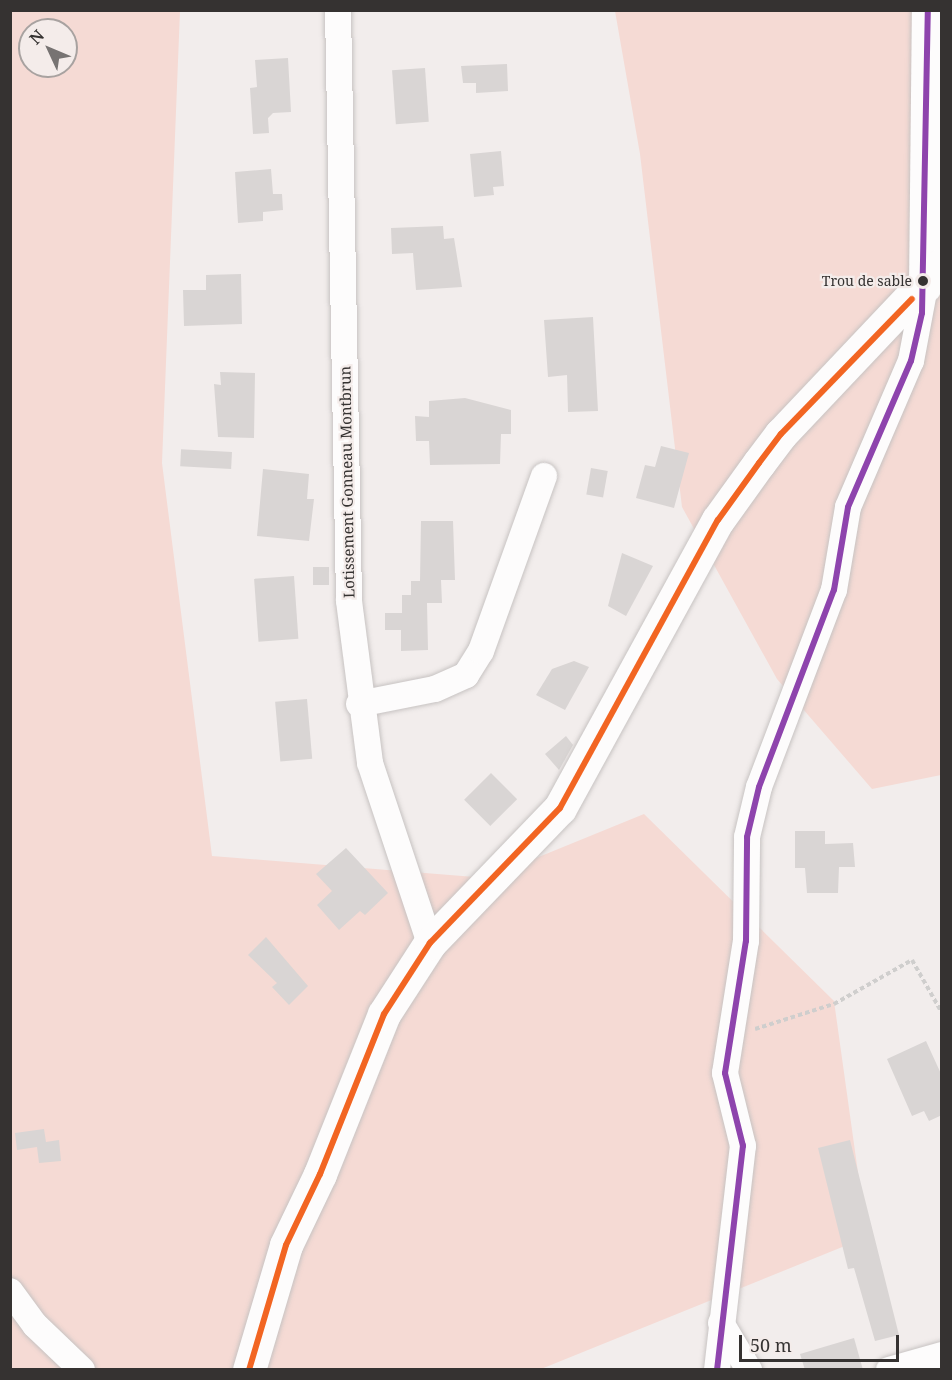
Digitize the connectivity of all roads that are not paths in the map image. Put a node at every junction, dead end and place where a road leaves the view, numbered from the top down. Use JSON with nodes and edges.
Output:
{"nodes":[{"id":1,"x":338,"y":10,"type":"edge"},
{"id":2,"x":928,"y":10,"type":"edge"},
{"id":3,"x":933,"y":275,"type":"edge"},
{"id":4,"x":544,"y":476,"type":"dead end"},
{"id":5,"x":359,"y":704,"type":"junction"},
{"id":6,"x":430,"y":943,"type":"junction"},
{"id":7,"x":10,"y":1291,"type":"edge"},
{"id":8,"x":721,"y":1323,"type":"junction"},
{"id":9,"x":942,"y":1355,"type":"edge"},
{"id":10,"x":82,"y":1370,"type":"edge"},
{"id":11,"x":249,"y":1370,"type":"edge"},
{"id":12,"x":717,"y":1370,"type":"edge"},
{"id":13,"x":749,"y":1370,"type":"edge"},
{"id":14,"x":889,"y":1370,"type":"edge"}],
"edges":[{"from":1,"to":5,"type":"street","name":"Lotissement Gonneau Montbrun"},
{"from":2,"to":3,"type":"main road"},
{"from":3,"to":6,"type":"main road"},
{"from":3,"to":8,"type":"street"},
{"from":4,"to":5,"type":"street"},
{"from":5,"to":6,"type":"street","name":"Lotissement Gonneau Montbrun"},
{"from":6,"to":11,"type":"main road"},
{"from":7,"to":10,"type":"street"},
{"from":8,"to":12,"type":"street"},
{"from":8,"to":13,"type":"street"},
{"from":9,"to":14,"type":"street"}]}
